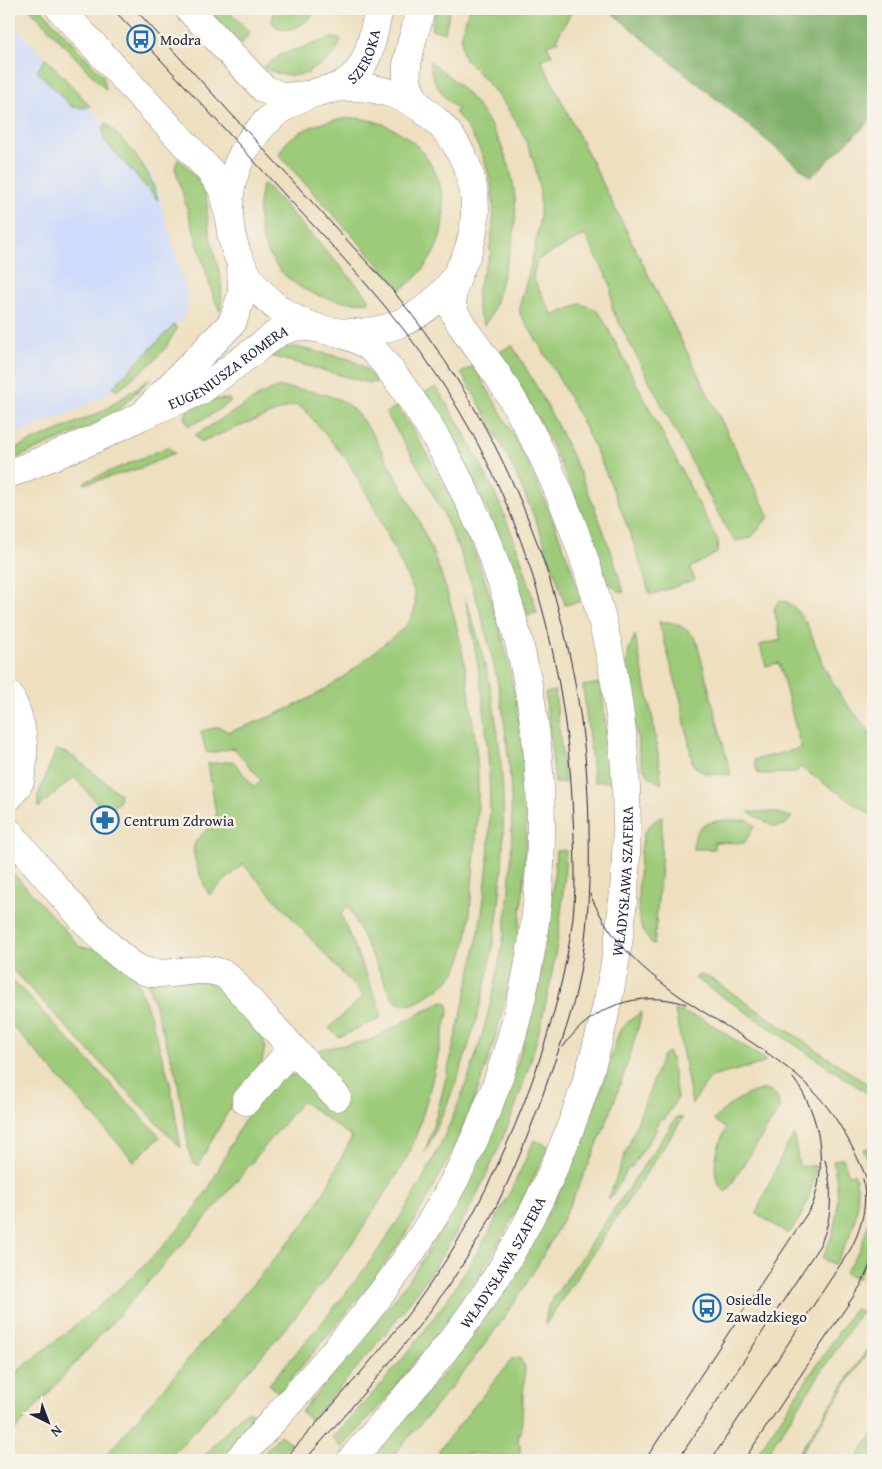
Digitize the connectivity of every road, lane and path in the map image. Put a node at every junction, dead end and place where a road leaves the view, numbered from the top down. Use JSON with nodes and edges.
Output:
{"nodes":[{"id":1,"x":60,"y":9,"type":"edge"},
{"id":2,"x":189,"y":9,"type":"edge"},
{"id":3,"x":379,"y":9,"type":"edge"},
{"id":4,"x":421,"y":9,"type":"edge"},
{"id":5,"x":320,"y":92,"type":"junction"},
{"id":6,"x":427,"y":113,"type":"junction"},
{"id":7,"x":229,"y":220,"type":"junction"},
{"id":8,"x":241,"y":264,"type":"junction"},
{"id":9,"x":461,"y":266,"type":"junction"},
{"id":10,"x":327,"y":330,"type":"junction"},
{"id":11,"x":141,"y":416,"type":"junction"},
{"id":12,"x":9,"y":474,"type":"edge"},
{"id":13,"x":9,"y":695,"type":"edge"},
{"id":14,"x":9,"y":797,"type":"edge"},
{"id":15,"x":9,"y":832,"type":"edge"},
{"id":16,"x":292,"y":1049,"type":"junction"},
{"id":17,"x":337,"y":1097,"type":"dead end"},
{"id":18,"x":246,"y":1100,"type":"dead end"},
{"id":19,"x":238,"y":1460,"type":"edge"},
{"id":20,"x":351,"y":1460,"type":"edge"}],
"edges":[{"from":1,"to":7,"type":"main road"},
{"from":2,"to":5,"type":"main road"},
{"from":3,"to":5,"type":"main road","name":"SZEROKA"},
{"from":4,"to":6,"type":"main road"},
{"from":5,"to":6,"type":"main road"},
{"from":5,"to":7,"type":"main road","name":"SZEROKA"},
{"from":6,"to":9,"type":"main road"},
{"from":7,"to":8,"type":"main road"},
{"from":8,"to":10,"type":"main road"},
{"from":8,"to":11,"type":"main road","name":"EUGENIUSZA ROMERA"},
{"from":9,"to":10,"type":"main road","name":"EUGENIUSZA ROMERA"},
{"from":9,"to":20,"type":"main road","name":"WŁADYSŁAWA SZAFERA"},
{"from":10,"to":11,"type":"main road","name":"EUGENIUSZA ROMERA"},
{"from":10,"to":19,"type":"main road"},
{"from":11,"to":12,"type":"main road","name":"EUGENIUSZA ROMERA"},
{"from":13,"to":14,"type":"main road"},
{"from":15,"to":16,"type":"main road"},
{"from":16,"to":17,"type":"main road"},
{"from":16,"to":18,"type":"main road"}]}
